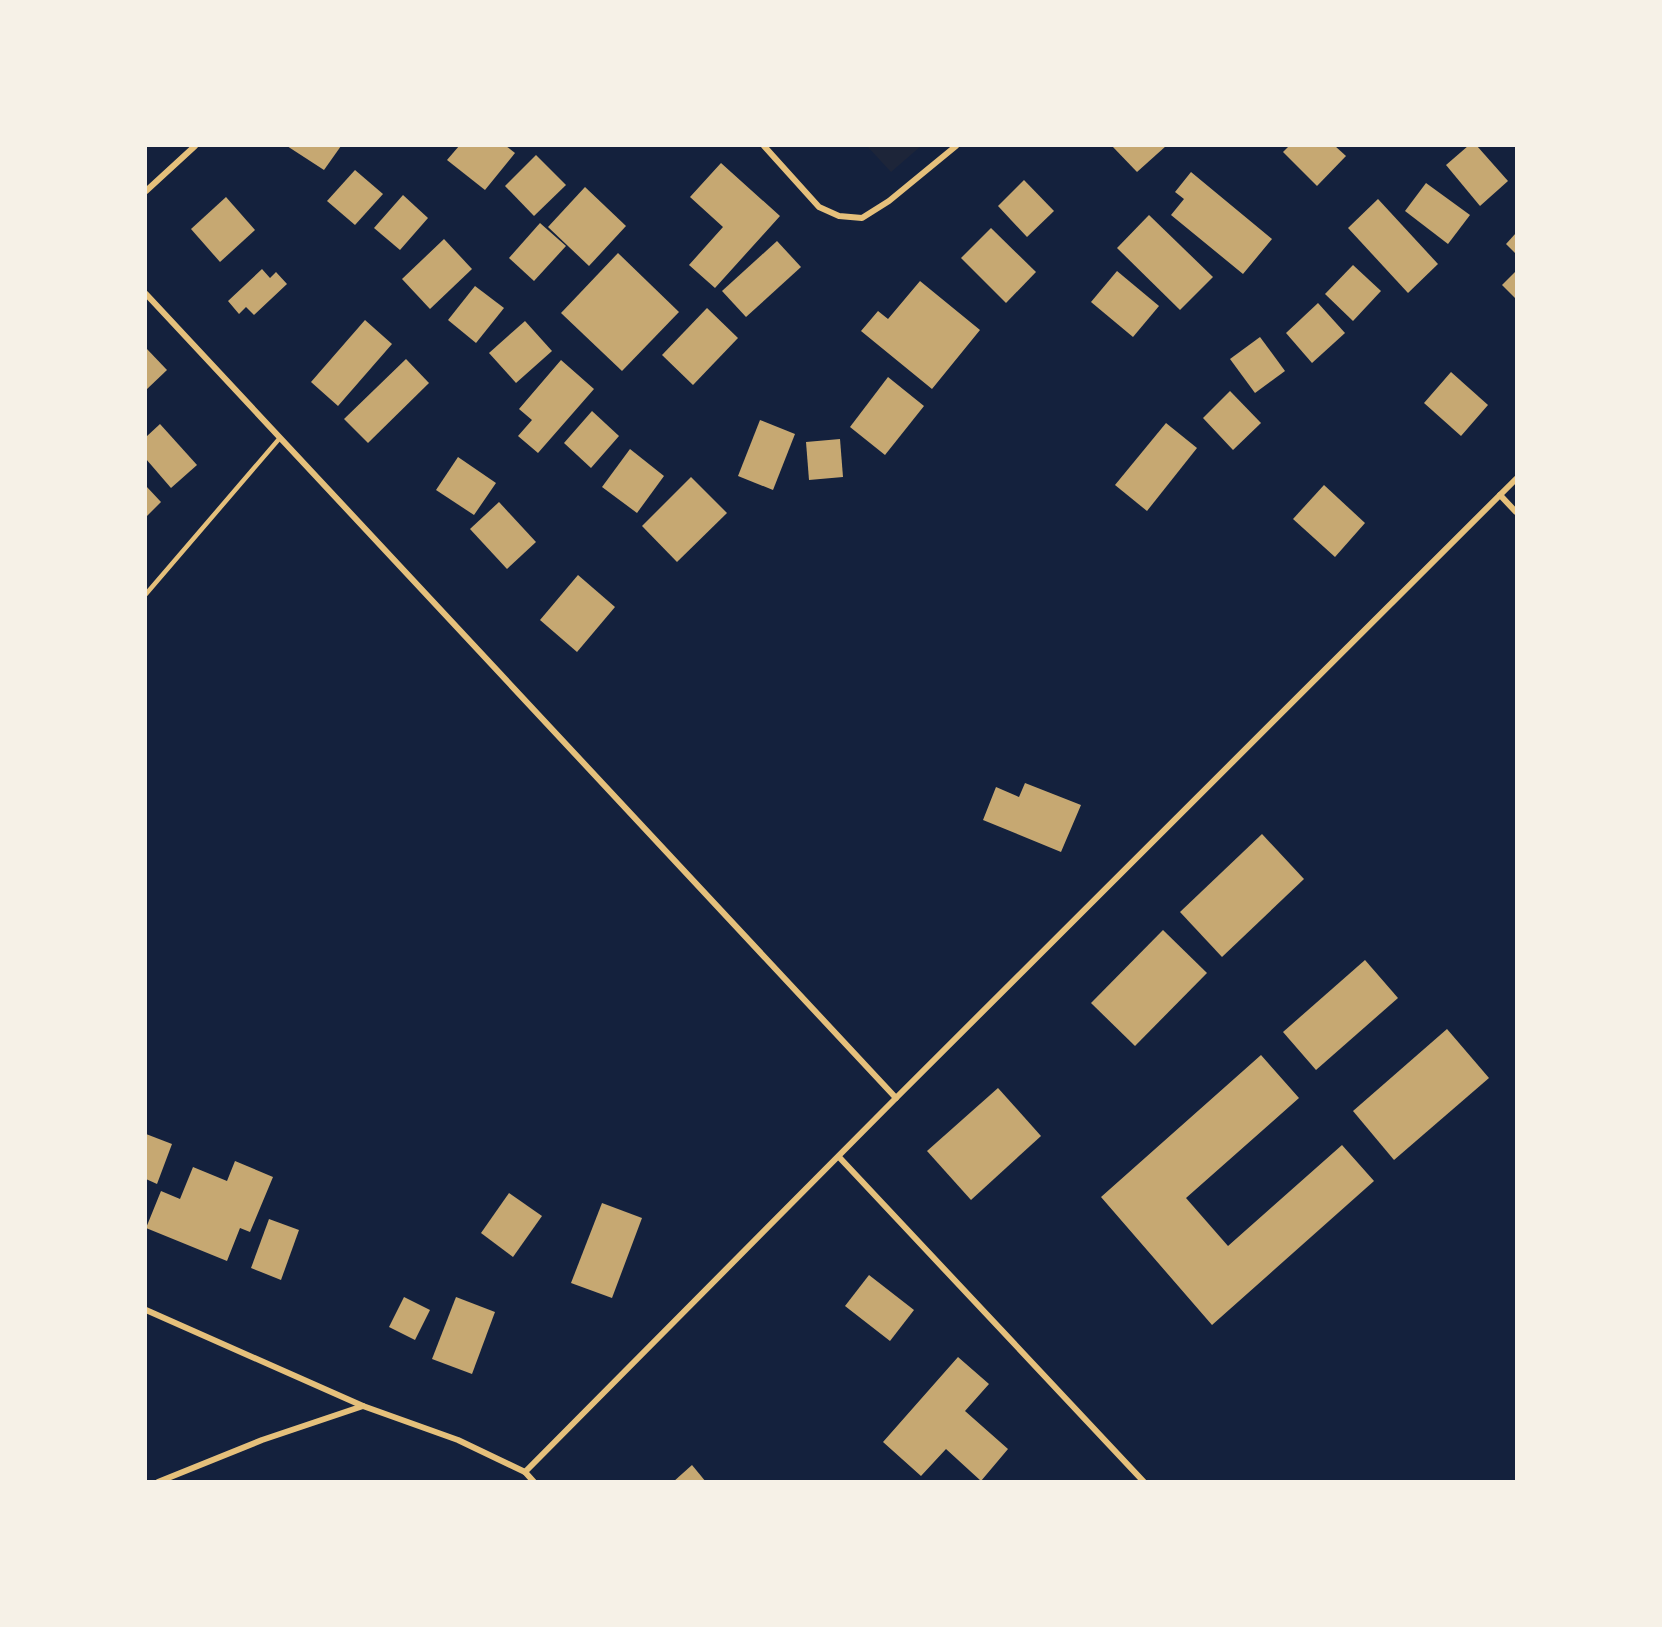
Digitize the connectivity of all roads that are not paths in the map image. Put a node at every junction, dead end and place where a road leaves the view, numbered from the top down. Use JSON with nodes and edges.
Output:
{"nodes":[{"id":1,"x":195,"y":146,"type":"edge"},
{"id":2,"x":764,"y":146,"type":"edge"},
{"id":3,"x":956,"y":146,"type":"edge"},
{"id":4,"x":146,"y":191,"type":"edge"},
{"id":5,"x":146,"y":294,"type":"edge"},
{"id":6,"x":279,"y":439,"type":"junction"},
{"id":7,"x":1516,"y":479,"type":"edge"},
{"id":8,"x":1500,"y":495,"type":"junction"},
{"id":9,"x":1516,"y":512,"type":"edge"},
{"id":10,"x":146,"y":594,"type":"edge"},
{"id":11,"x":896,"y":1098,"type":"junction"},
{"id":12,"x":839,"y":1156,"type":"junction"},
{"id":13,"x":146,"y":1310,"type":"edge"},
{"id":14,"x":363,"y":1406,"type":"junction"},
{"id":15,"x":525,"y":1473,"type":"junction"},
{"id":16,"x":158,"y":1482,"type":"edge"},
{"id":17,"x":534,"y":1482,"type":"edge"},
{"id":18,"x":1144,"y":1482,"type":"edge"}],
"edges":[{"from":1,"to":4,"type":"street"},
{"from":2,"to":3,"type":"street"},
{"from":5,"to":6,"type":"street"},
{"from":6,"to":10,"type":"lane"},
{"from":6,"to":11,"type":"street"},
{"from":7,"to":8,"type":"street"},
{"from":8,"to":9,"type":"street"},
{"from":8,"to":11,"type":"street"},
{"from":11,"to":12,"type":"street"},
{"from":12,"to":15,"type":"street"},
{"from":12,"to":18,"type":"street"},
{"from":13,"to":14,"type":"street"},
{"from":14,"to":15,"type":"street"},
{"from":14,"to":16,"type":"street"},
{"from":15,"to":17,"type":"street"}]}
